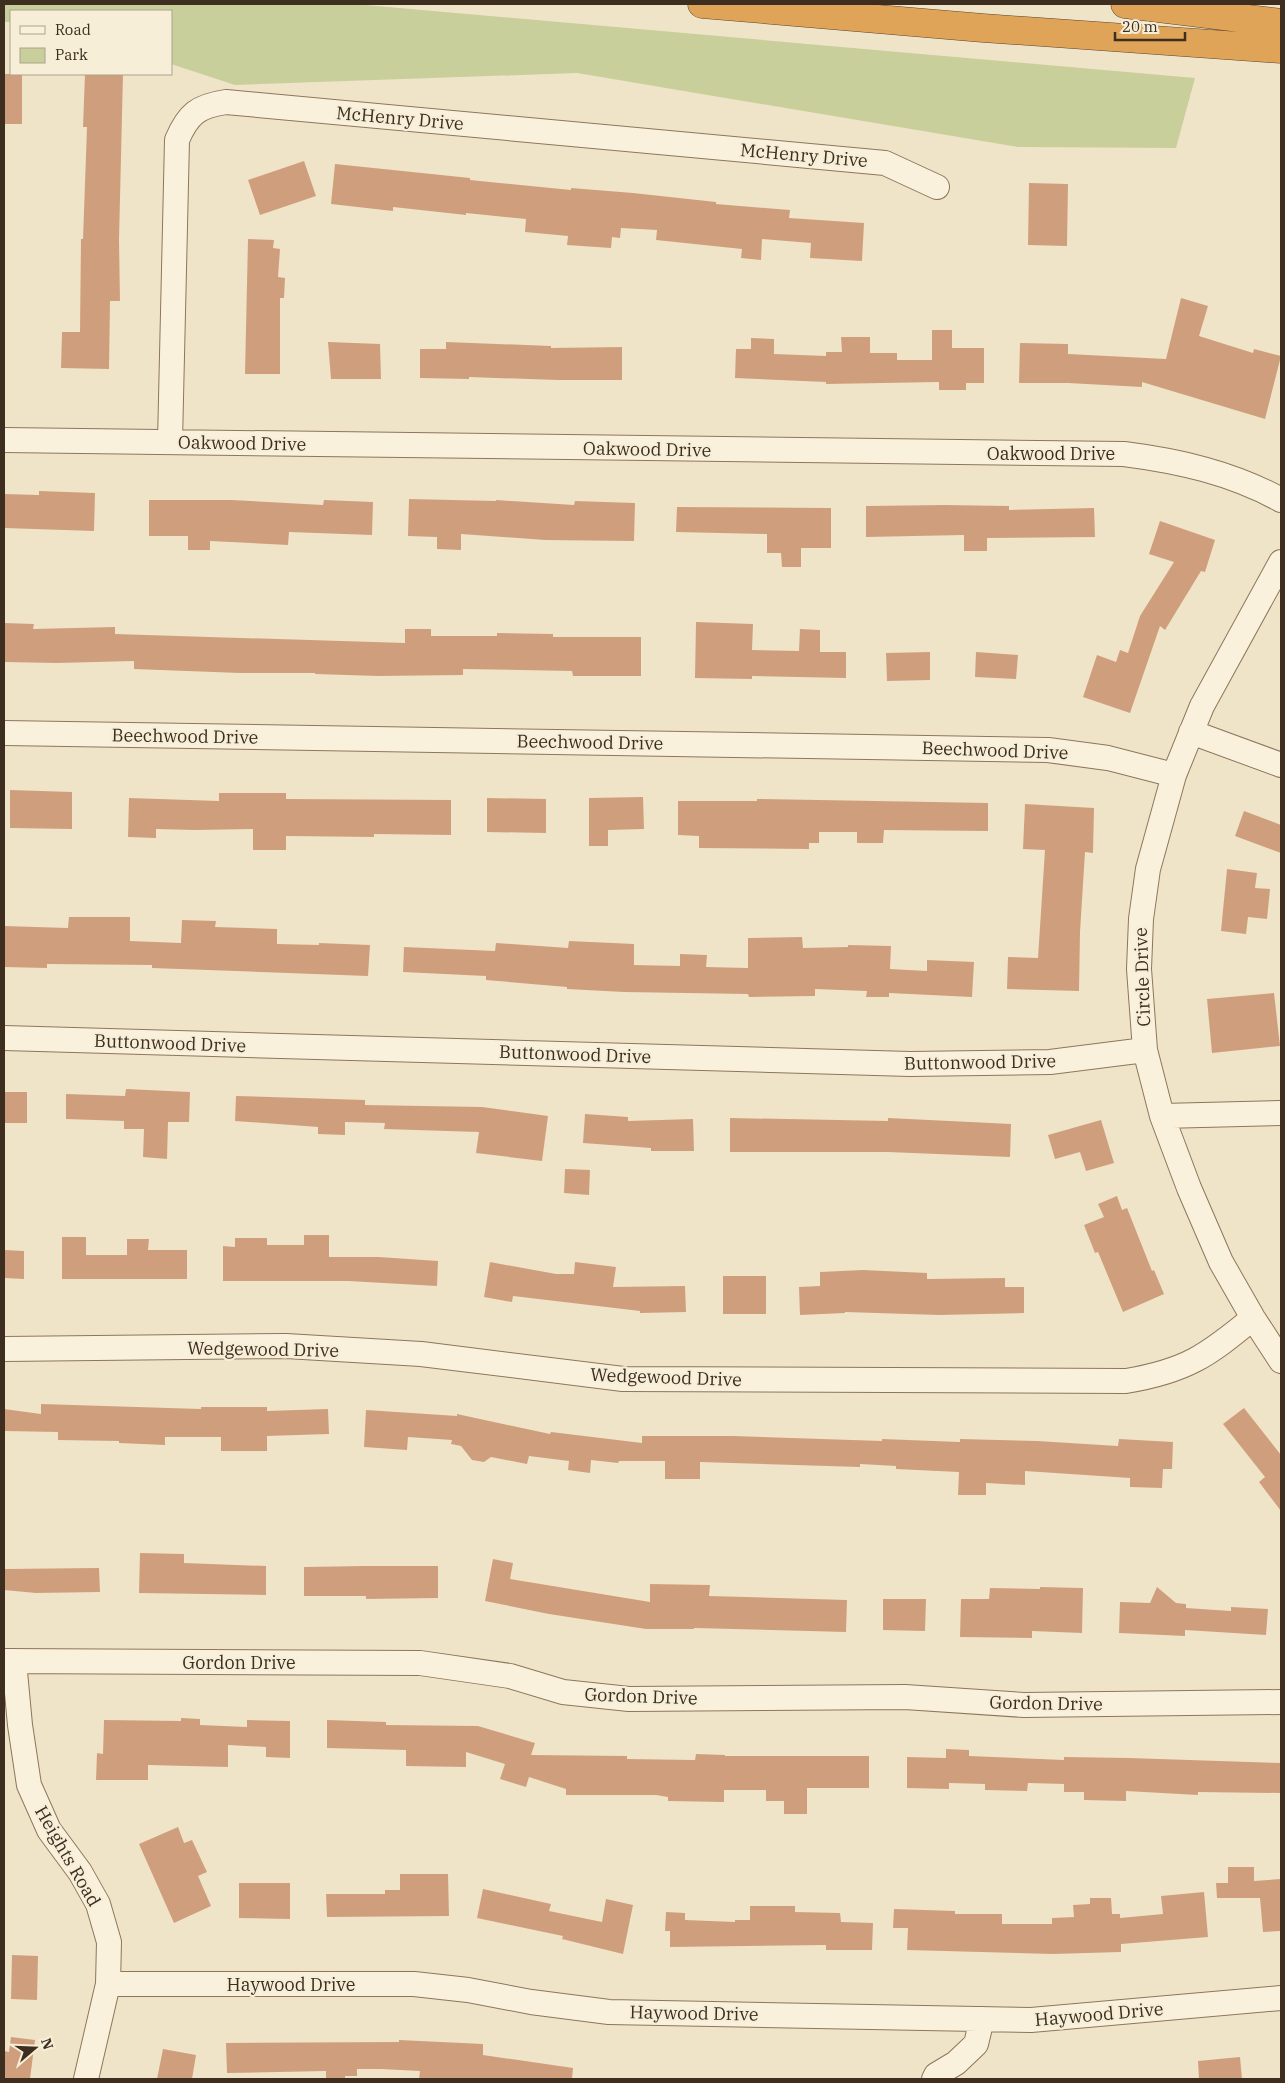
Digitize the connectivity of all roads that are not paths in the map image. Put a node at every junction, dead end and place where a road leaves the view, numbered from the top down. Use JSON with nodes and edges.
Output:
{"nodes":[{"id":1,"x":702,"y":4,"type":"edge"},
{"id":2,"x":1125,"y":4,"type":"edge"},
{"id":3,"x":1281,"y":23,"type":"edge"},
{"id":4,"x":1281,"y":49,"type":"edge"},
{"id":5,"x":937,"y":187,"type":"dead end"},
{"id":6,"x":4,"y":440,"type":"edge"},
{"id":7,"x":170,"y":442,"type":"junction"},
{"id":8,"x":1281,"y":500,"type":"edge"},
{"id":9,"x":1281,"y":562,"type":"edge"},
{"id":10,"x":1191,"y":732,"type":"junction"},
{"id":11,"x":4,"y":733,"type":"edge"},
{"id":12,"x":1281,"y":765,"type":"edge"},
{"id":13,"x":1174,"y":775,"type":"junction"},
{"id":14,"x":4,"y":1038,"type":"edge"},
{"id":15,"x":1145,"y":1050,"type":"junction"},
{"id":16,"x":1281,"y":1113,"type":"edge"},
{"id":17,"x":1162,"y":1116,"type":"junction"},
{"id":18,"x":1253,"y":1318,"type":"junction"},
{"id":19,"x":4,"y":1349,"type":"edge"},
{"id":20,"x":1281,"y":1361,"type":"edge"},
{"id":21,"x":9,"y":1661,"type":"edge"},
{"id":22,"x":1281,"y":1702,"type":"edge"},
{"id":23,"x":108,"y":1984,"type":"junction"},
{"id":24,"x":1281,"y":1998,"type":"edge"},
{"id":25,"x":982,"y":2019,"type":"junction"},
{"id":26,"x":86,"y":2079,"type":"edge"},
{"id":27,"x":934,"y":2079,"type":"edge"}],
"edges":[{"from":1,"to":4,"type":"highway"},
{"from":2,"to":3,"type":"highway"},
{"from":5,"to":7,"type":"street","name":"McHenry Drive"},
{"from":6,"to":7,"type":"street","name":"Oakwood Drive"},
{"from":7,"to":8,"type":"street","name":"Oakwood Drive"},
{"from":9,"to":10,"type":"street","name":"Circle Drive"},
{"from":10,"to":12,"type":"street"},
{"from":10,"to":13,"type":"street","name":"Circle Drive"},
{"from":11,"to":13,"type":"street","name":"Beechwood Drive"},
{"from":13,"to":15,"type":"street","name":"Circle Drive"},
{"from":14,"to":15,"type":"street","name":"Buttonwood Drive"},
{"from":15,"to":17,"type":"street","name":"Circle Drive"},
{"from":16,"to":17,"type":"street"},
{"from":17,"to":18,"type":"street","name":"Circle Drive"},
{"from":18,"to":19,"type":"street","name":"Wedgewood Drive"},
{"from":18,"to":20,"type":"street","name":"Circle Drive"},
{"from":21,"to":22,"type":"street","name":"Gordon Drive"},
{"from":21,"to":23,"type":"street","name":"Heights Road"},
{"from":23,"to":25,"type":"street","name":"Haywood Drive"},
{"from":23,"to":26,"type":"street","name":"Heights Road"},
{"from":24,"to":25,"type":"street","name":"Haywood Drive"},
{"from":25,"to":27,"type":"street"}]}
